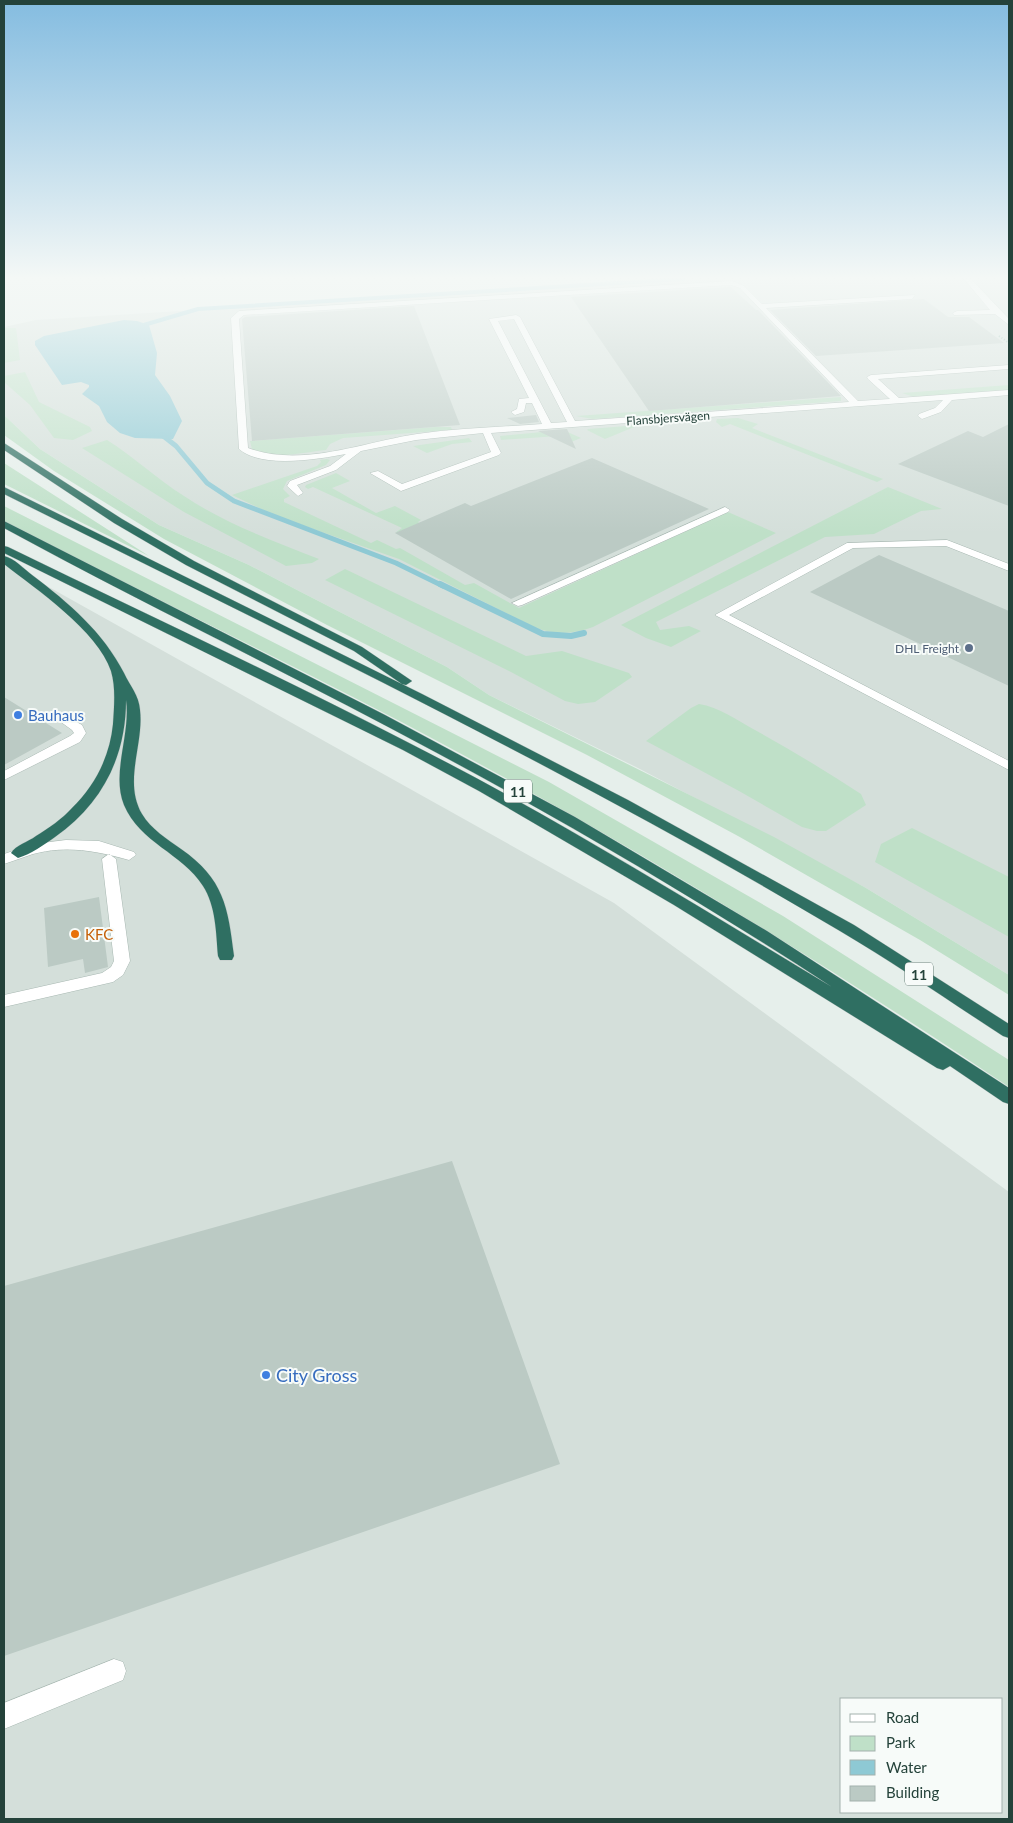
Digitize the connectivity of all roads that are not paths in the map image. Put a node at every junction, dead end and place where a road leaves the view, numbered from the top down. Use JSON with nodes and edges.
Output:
{"nodes":[{"id":1,"x":238,"y":364,"type":"edge"},
{"id":2,"x":513,"y":364,"type":"edge"},
{"id":3,"x":542,"y":364,"type":"edge"},
{"id":4,"x":818,"y":364,"type":"edge"},
{"id":5,"x":1009,"y":367,"type":"edge"},
{"id":6,"x":556,"y":373,"type":"dead end"},
{"id":7,"x":546,"y":374,"type":"junction"},
{"id":8,"x":1009,"y":393,"type":"edge"},
{"id":9,"x":948,"y":397,"type":"junction"},
{"id":10,"x":929,"y":399,"type":"junction"},
{"id":11,"x":534,"y":400,"type":"junction"},
{"id":12,"x":897,"y":401,"type":"junction"},
{"id":13,"x":856,"y":404,"type":"junction"},
{"id":14,"x":911,"y":410,"type":"dead end"},
{"id":15,"x":515,"y":412,"type":"dead end"},
{"id":16,"x":746,"y":412,"type":"junction"},
{"id":17,"x":922,"y":416,"type":"dead end"},
{"id":18,"x":760,"y":421,"type":"dead end"},
{"id":19,"x":572,"y":424,"type":"junction"},
{"id":20,"x":548,"y":426,"type":"junction"},
{"id":21,"x":486,"y":430,"type":"junction"},
{"id":22,"x":4,"y":446,"type":"edge"},
{"id":23,"x":358,"y":450,"type":"junction"},
{"id":24,"x":374,"y":473,"type":"dead end"},
{"id":25,"x":4,"y":490,"type":"edge"},
{"id":26,"x":298,"y":493,"type":"dead end"},
{"id":27,"x":725,"y":510,"type":"dead end"},
{"id":28,"x":4,"y":524,"type":"edge"},
{"id":29,"x":4,"y":549,"type":"edge"},
{"id":30,"x":4,"y":560,"type":"edge"},
{"id":31,"x":1009,"y":568,"type":"edge"},
{"id":32,"x":518,"y":603,"type":"dead end"},
{"id":33,"x":120,"y":676,"type":"junction"},
{"id":34,"x":459,"y":716,"type":"junction"},
{"id":35,"x":60,"y":717,"type":"dead end"},
{"id":36,"x":1009,"y":766,"type":"edge"},
{"id":37,"x":4,"y":776,"type":"edge"},
{"id":38,"x":18,"y":853,"type":"junction"},
{"id":39,"x":129,"y":855,"type":"dead end"},
{"id":40,"x":4,"y":859,"type":"edge"},
{"id":41,"x":109,"y":859,"type":"dead end"},
{"id":42,"x":226,"y":956,"type":"dead end"},
{"id":43,"x":4,"y":1001,"type":"edge"},
{"id":44,"x":1009,"y":1032,"type":"edge"},
{"id":45,"x":1009,"y":1097,"type":"edge"},
{"id":46,"x":1009,"y":1102,"type":"edge"},
{"id":47,"x":114,"y":1671,"type":"dead end"},
{"id":48,"x":4,"y":1716,"type":"edge"}],
"edges":[{"from":1,"to":23,"type":"street","name":"Flansbjersvägen"},
{"from":2,"to":11,"type":"street"},
{"from":3,"to":7,"type":"street"},
{"from":4,"to":13,"type":"street"},
{"from":5,"to":12,"type":"street"},
{"from":6,"to":7,"type":"street"},
{"from":7,"to":19,"type":"street"},
{"from":8,"to":9,"type":"street","name":"Flansbjersvägen"},
{"from":9,"to":10,"type":"street","name":"Flansbjersvägen"},
{"from":9,"to":17,"type":"street"},
{"from":10,"to":12,"type":"street","name":"Flansbjersvägen"},
{"from":10,"to":14,"type":"street"},
{"from":11,"to":15,"type":"street"},
{"from":11,"to":20,"type":"street"},
{"from":12,"to":13,"type":"street","name":"Flansbjersvägen"},
{"from":13,"to":16,"type":"street","name":"Flansbjersvägen"},
{"from":16,"to":18,"type":"street"},
{"from":16,"to":19,"type":"street","name":"Flansbjersvägen"},
{"from":19,"to":20,"type":"street","name":"Flansbjersvägen"},
{"from":20,"to":21,"type":"street","name":"Flansbjersvägen"},
{"from":21,"to":23,"type":"street","name":"Flansbjersvägen"},
{"from":21,"to":24,"type":"street"},
{"from":22,"to":34,"type":"highway"},
{"from":23,"to":26,"type":"street"},
{"from":25,"to":34,"type":"highway","number":"11"},
{"from":27,"to":32,"type":"street"},
{"from":28,"to":45,"type":"highway","number":"11"},
{"from":29,"to":46,"type":"highway"},
{"from":30,"to":33,"type":"highway"},
{"from":31,"to":36,"type":"street"},
{"from":33,"to":38,"type":"highway"},
{"from":33,"to":42,"type":"highway"},
{"from":34,"to":44,"type":"highway","number":"11"},
{"from":35,"to":37,"type":"street"},
{"from":38,"to":39,"type":"street"},
{"from":38,"to":40,"type":"street"},
{"from":41,"to":43,"type":"street"},
{"from":47,"to":48,"type":"street"}]}
